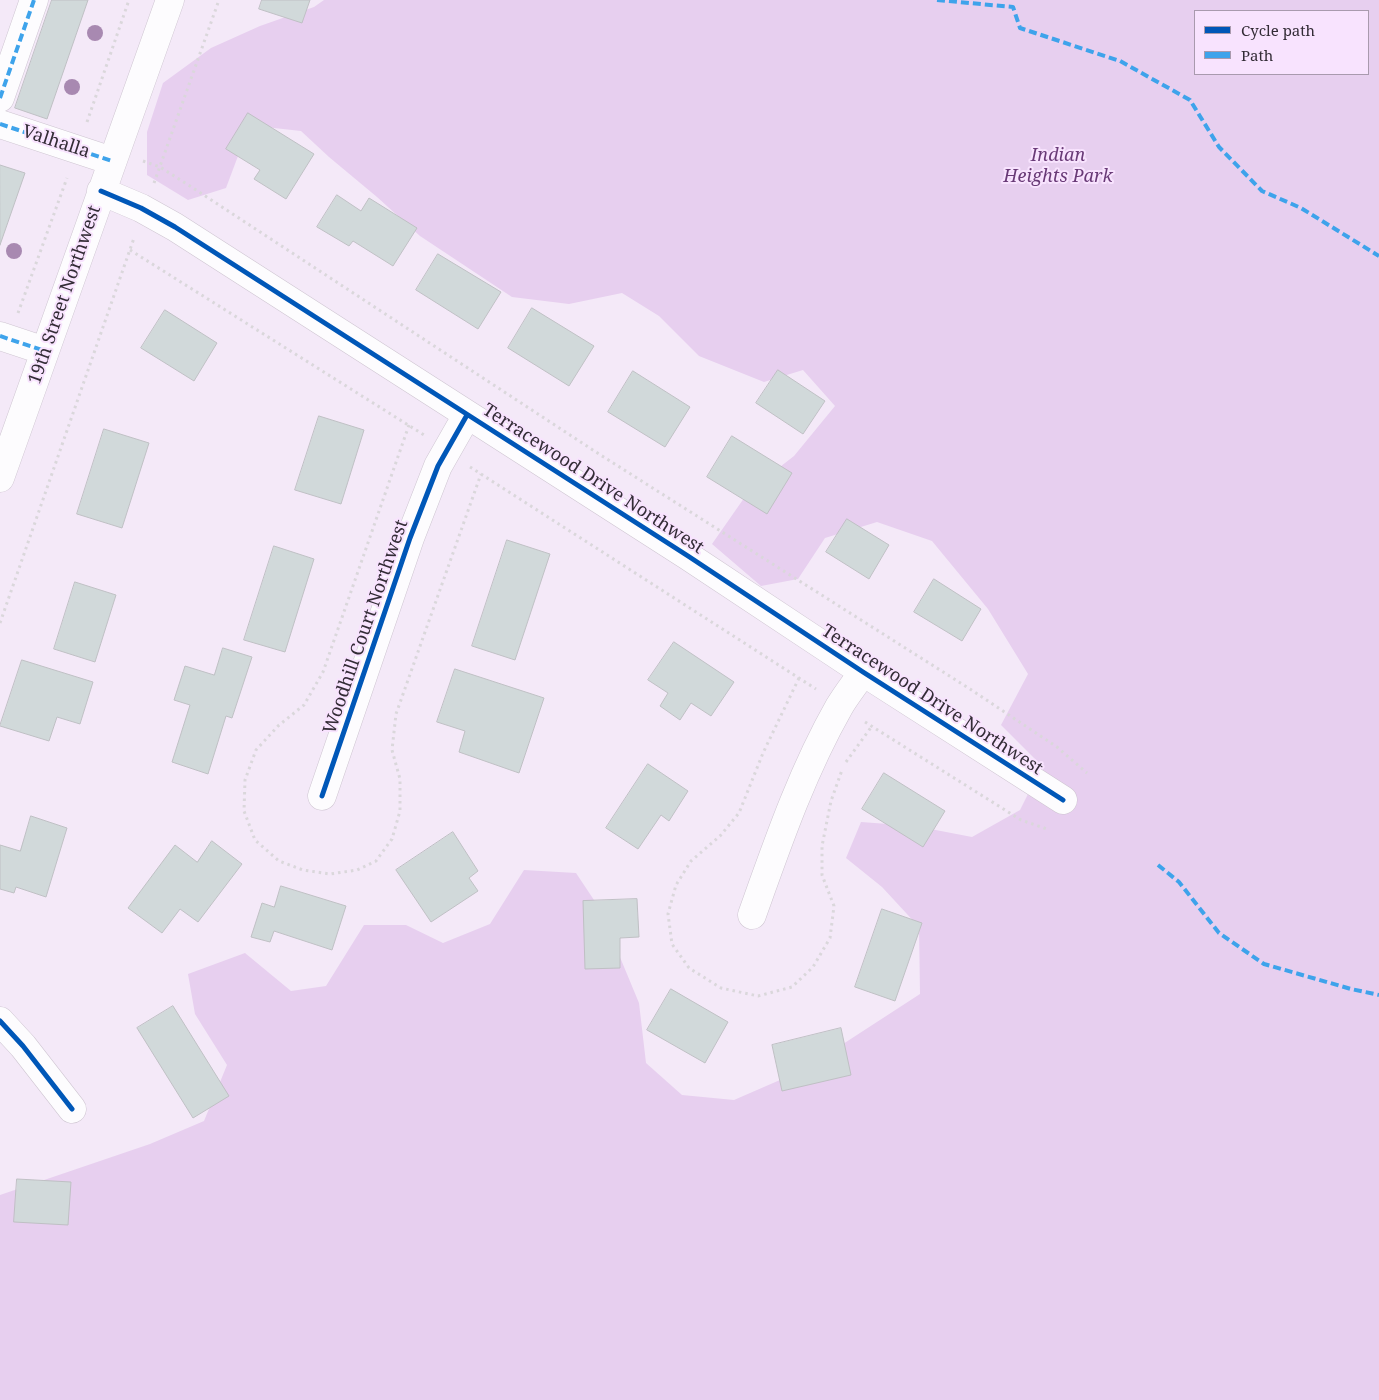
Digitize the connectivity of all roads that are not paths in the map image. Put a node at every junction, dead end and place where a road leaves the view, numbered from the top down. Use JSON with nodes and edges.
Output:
{"nodes":[{"id":1,"x":34,"y":0,"type":"edge"},
{"id":2,"x":170,"y":0,"type":"edge"},
{"id":3,"x":0,"y":98,"type":"edge"},
{"id":4,"x":0,"y":124,"type":"edge"},
{"id":5,"x":112,"y":161,"type":"junction"},
{"id":6,"x":102,"y":191,"type":"junction"},
{"id":7,"x":4,"y":338,"type":"edge"},
{"id":8,"x":45,"y":351,"type":"junction"},
{"id":9,"x":467,"y":415,"type":"junction"},
{"id":10,"x":0,"y":478,"type":"edge"},
{"id":11,"x":863,"y":672,"type":"junction"},
{"id":12,"x":322,"y":796,"type":"dead end"},
{"id":13,"x":1063,"y":800,"type":"dead end"},
{"id":14,"x":752,"y":915,"type":"dead end"},
{"id":15,"x":0,"y":1021,"type":"edge"},
{"id":16,"x":72,"y":1109,"type":"dead end"}],
"edges":[{"from":1,"to":3,"type":"street"},
{"from":2,"to":5,"type":"street","name":"19th Street Northwest"},
{"from":4,"to":5,"type":"street","name":"Valhalla"},
{"from":5,"to":6,"type":"street","name":"19th Street Northwest"},
{"from":6,"to":8,"type":"street","name":"19th Street Northwest"},
{"from":6,"to":9,"type":"street","name":"Terracewood Drive Northwest"},
{"from":7,"to":8,"type":"street"},
{"from":8,"to":10,"type":"street","name":"19th Street Northwest"},
{"from":9,"to":11,"type":"street","name":"Terracewood Drive Northwest"},
{"from":9,"to":12,"type":"street","name":"Woodhill Court Northwest"},
{"from":11,"to":13,"type":"street","name":"Terracewood Drive Northwest"},
{"from":11,"to":14,"type":"street"},
{"from":15,"to":16,"type":"street"}]}
